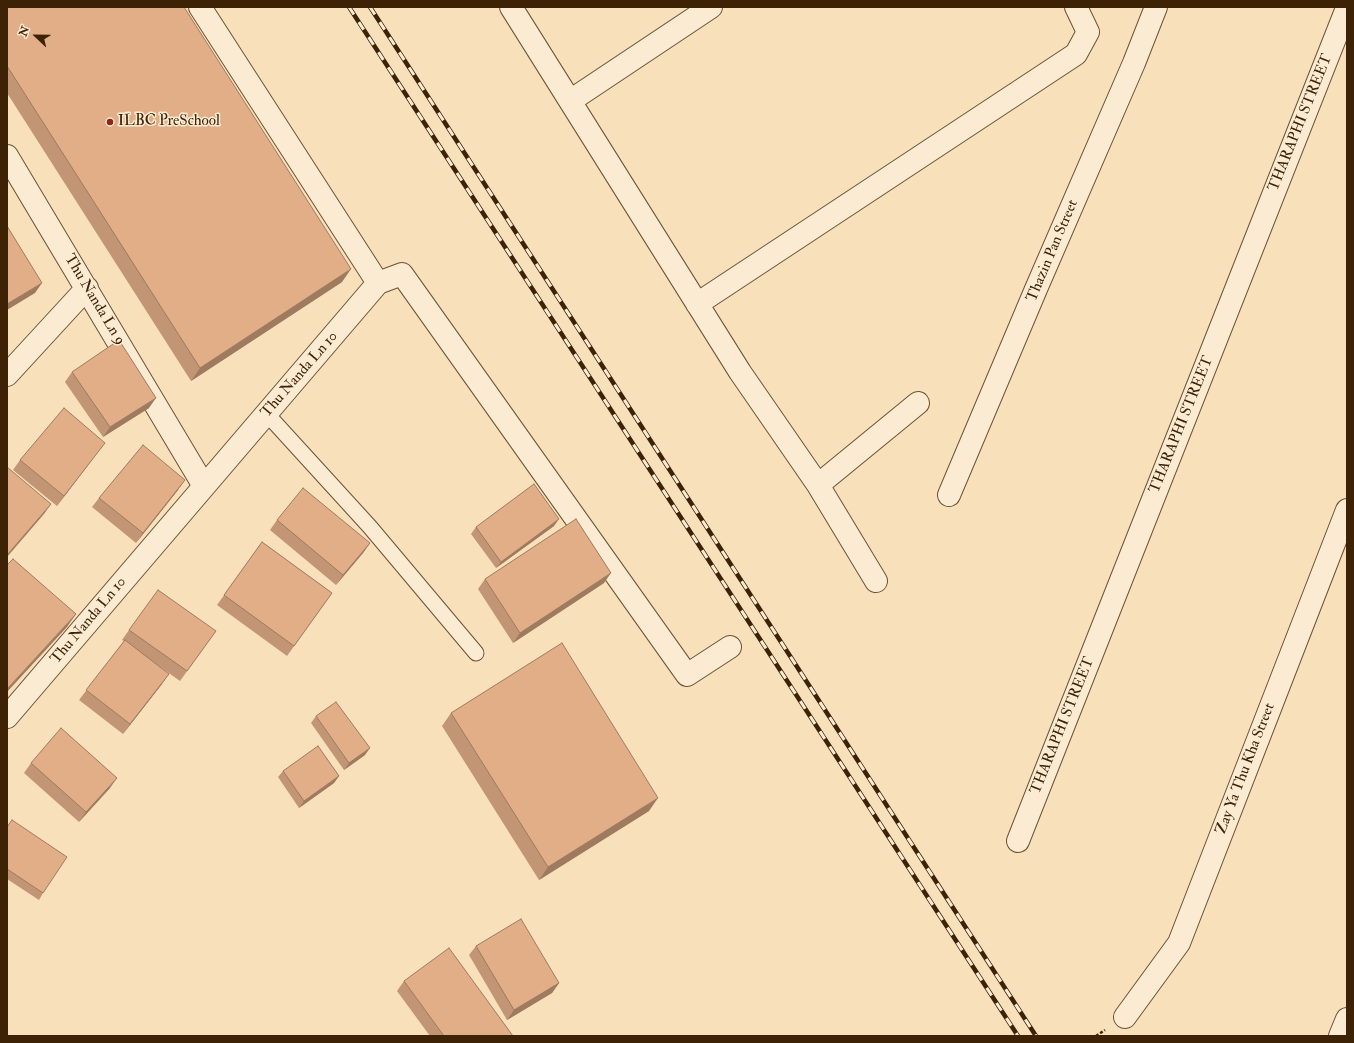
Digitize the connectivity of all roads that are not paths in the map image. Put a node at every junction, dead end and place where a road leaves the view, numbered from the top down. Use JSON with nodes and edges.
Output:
{"nodes":[{"id":1,"x":200,"y":7,"type":"edge"},
{"id":2,"x":511,"y":7,"type":"edge"},
{"id":3,"x":711,"y":7,"type":"edge"},
{"id":4,"x":1076,"y":7,"type":"edge"},
{"id":5,"x":1156,"y":7,"type":"edge"},
{"id":6,"x":1347,"y":8,"type":"edge"},
{"id":7,"x":570,"y":100,"type":"junction"},
{"id":8,"x":7,"y":156,"type":"edge"},
{"id":9,"x":378,"y":283,"type":"junction"},
{"id":10,"x":87,"y":288,"type":"junction"},
{"id":11,"x":697,"y":304,"type":"junction"},
{"id":12,"x":7,"y":375,"type":"edge"},
{"id":13,"x":918,"y":403,"type":"dead end"},
{"id":14,"x":266,"y":414,"type":"junction"},
{"id":15,"x":818,"y":485,"type":"junction"},
{"id":16,"x":204,"y":486,"type":"junction"},
{"id":17,"x":949,"y":495,"type":"dead end"},
{"id":18,"x":1347,"y":510,"type":"edge"},
{"id":19,"x":876,"y":581,"type":"dead end"},
{"id":20,"x":730,"y":647,"type":"dead end"},
{"id":21,"x":476,"y":653,"type":"dead end"},
{"id":22,"x":7,"y":717,"type":"edge"},
{"id":23,"x":1018,"y":841,"type":"dead end"},
{"id":24,"x":1125,"y":1017,"type":"dead end"},
{"id":25,"x":1347,"y":1019,"type":"edge"},
{"id":26,"x":1340,"y":1036,"type":"edge"}],
"edges":[{"from":1,"to":9,"type":"street"},
{"from":2,"to":7,"type":"street"},
{"from":3,"to":7,"type":"street"},
{"from":4,"to":11,"type":"street"},
{"from":5,"to":17,"type":"street","name":"Thazin Pan Street"},
{"from":6,"to":23,"type":"street","name":"THARAPHI STREET"},
{"from":7,"to":11,"type":"street"},
{"from":8,"to":10,"type":"street","name":"Thu Nanda Ln 9"},
{"from":9,"to":14,"type":"street","name":"Thu Nanda Ln 10"},
{"from":9,"to":20,"type":"street"},
{"from":10,"to":12,"type":"street"},
{"from":10,"to":16,"type":"street","name":"Thu Nanda Ln 9"},
{"from":11,"to":15,"type":"street"},
{"from":13,"to":15,"type":"street"},
{"from":14,"to":16,"type":"street","name":"Thu Nanda Ln 10"},
{"from":14,"to":21,"type":"lane"},
{"from":15,"to":19,"type":"street"},
{"from":16,"to":22,"type":"street","name":"Thu Nanda Ln 10"},
{"from":18,"to":24,"type":"street","name":"Zay Ya Thu Kha Street"},
{"from":25,"to":26,"type":"street"}]}
